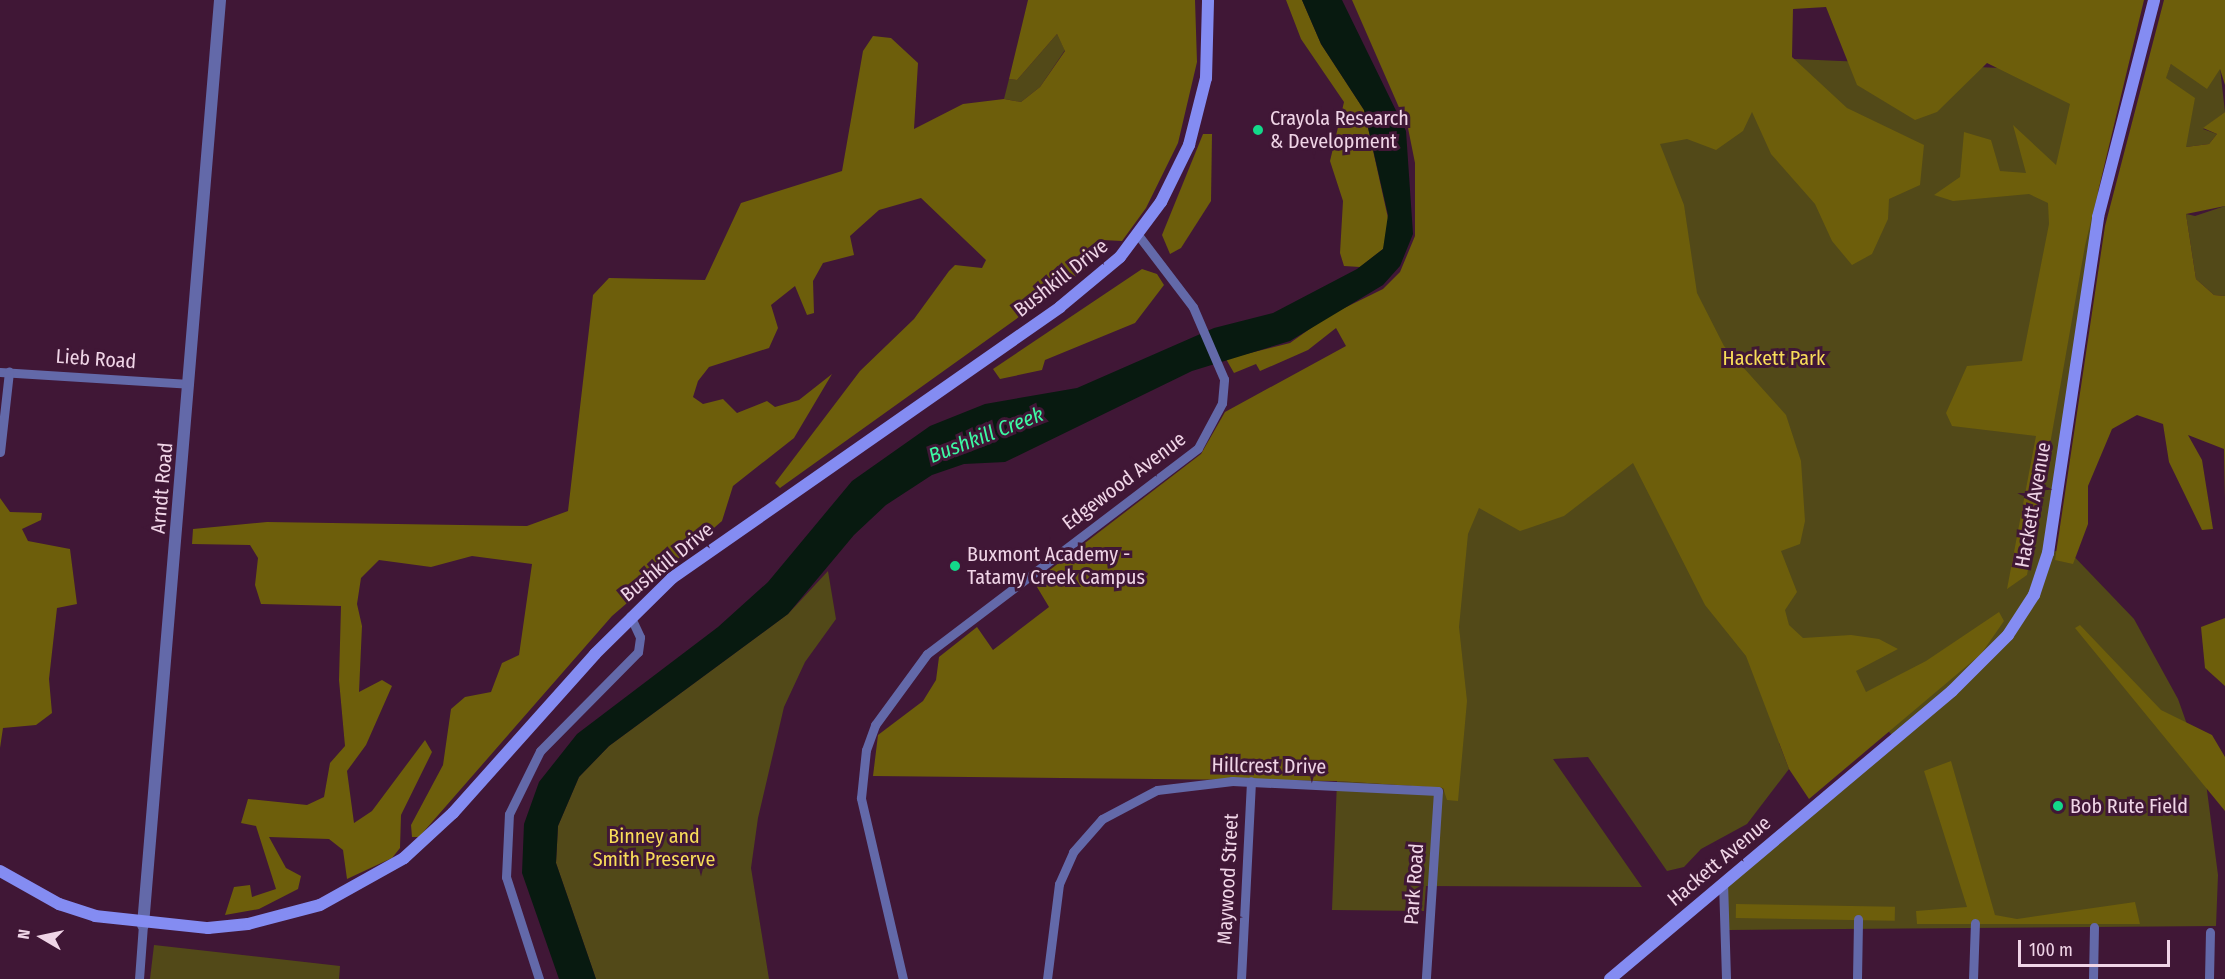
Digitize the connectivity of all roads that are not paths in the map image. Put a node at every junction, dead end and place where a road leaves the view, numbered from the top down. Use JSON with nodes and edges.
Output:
{"nodes":[{"id":1,"x":220,"y":0,"type":"edge"},
{"id":2,"x":1209,"y":0,"type":"edge"},
{"id":3,"x":2154,"y":0,"type":"edge"},
{"id":4,"x":1139,"y":236,"type":"junction"},
{"id":5,"x":5,"y":372,"type":"edge"},
{"id":6,"x":189,"y":384,"type":"junction"},
{"id":7,"x":0,"y":452,"type":"edge"},
{"id":8,"x":630,"y":616,"type":"junction"},
{"id":9,"x":1251,"y":781,"type":"junction"},
{"id":10,"x":1438,"y":791,"type":"joint"},
{"id":11,"x":0,"y":871,"type":"edge"},
{"id":12,"x":1723,"y":882,"type":"junction"},
{"id":13,"x":1858,"y":919,"type":"dead end"},
{"id":14,"x":1975,"y":923,"type":"dead end"},
{"id":15,"x":143,"y":925,"type":"junction"},
{"id":16,"x":2094,"y":927,"type":"dead end"},
{"id":17,"x":2210,"y":932,"type":"dead end"},
{"id":18,"x":139,"y":979,"type":"edge"},
{"id":19,"x":539,"y":979,"type":"edge"},
{"id":20,"x":903,"y":979,"type":"edge"},
{"id":21,"x":1047,"y":979,"type":"edge"},
{"id":22,"x":1241,"y":979,"type":"edge"},
{"id":23,"x":1426,"y":979,"type":"edge"},
{"id":24,"x":1610,"y":979,"type":"edge"},
{"id":25,"x":1726,"y":979,"type":"edge"},
{"id":26,"x":1857,"y":979,"type":"edge"},
{"id":27,"x":1973,"y":979,"type":"edge"},
{"id":28,"x":2092,"y":979,"type":"edge"},
{"id":29,"x":2209,"y":979,"type":"edge"}],
"edges":[{"from":1,"to":6,"type":"street","name":"Arndt Road"},
{"from":2,"to":4,"type":"main road","name":"Bushkill Drive"},
{"from":3,"to":12,"type":"main road","name":"Hackett Avenue"},
{"from":4,"to":8,"type":"main road","name":"Bushkill Drive"},
{"from":4,"to":20,"type":"street","name":"Edgewood Avenue"},
{"from":5,"to":6,"type":"street","name":"Lieb Road"},
{"from":5,"to":7,"type":"street"},
{"from":6,"to":15,"type":"street","name":"Arndt Road"},
{"from":8,"to":15,"type":"main road","name":"Bushkill Drive"},
{"from":8,"to":19,"type":"street"},
{"from":9,"to":10,"type":"street","name":"Hillcrest Drive"},
{"from":9,"to":21,"type":"street","name":"Hillcrest Drive"},
{"from":9,"to":22,"type":"street","name":"Maywood Street"},
{"from":10,"to":23,"type":"street","name":"Park Road"},
{"from":11,"to":15,"type":"main road","name":"Bushkill Drive"},
{"from":12,"to":24,"type":"main road","name":"Hackett Avenue"},
{"from":12,"to":25,"type":"street"},
{"from":13,"to":26,"type":"street"},
{"from":14,"to":27,"type":"street"},
{"from":15,"to":18,"type":"street","name":"Arndt Road"},
{"from":16,"to":28,"type":"street"},
{"from":17,"to":29,"type":"street"}]}
